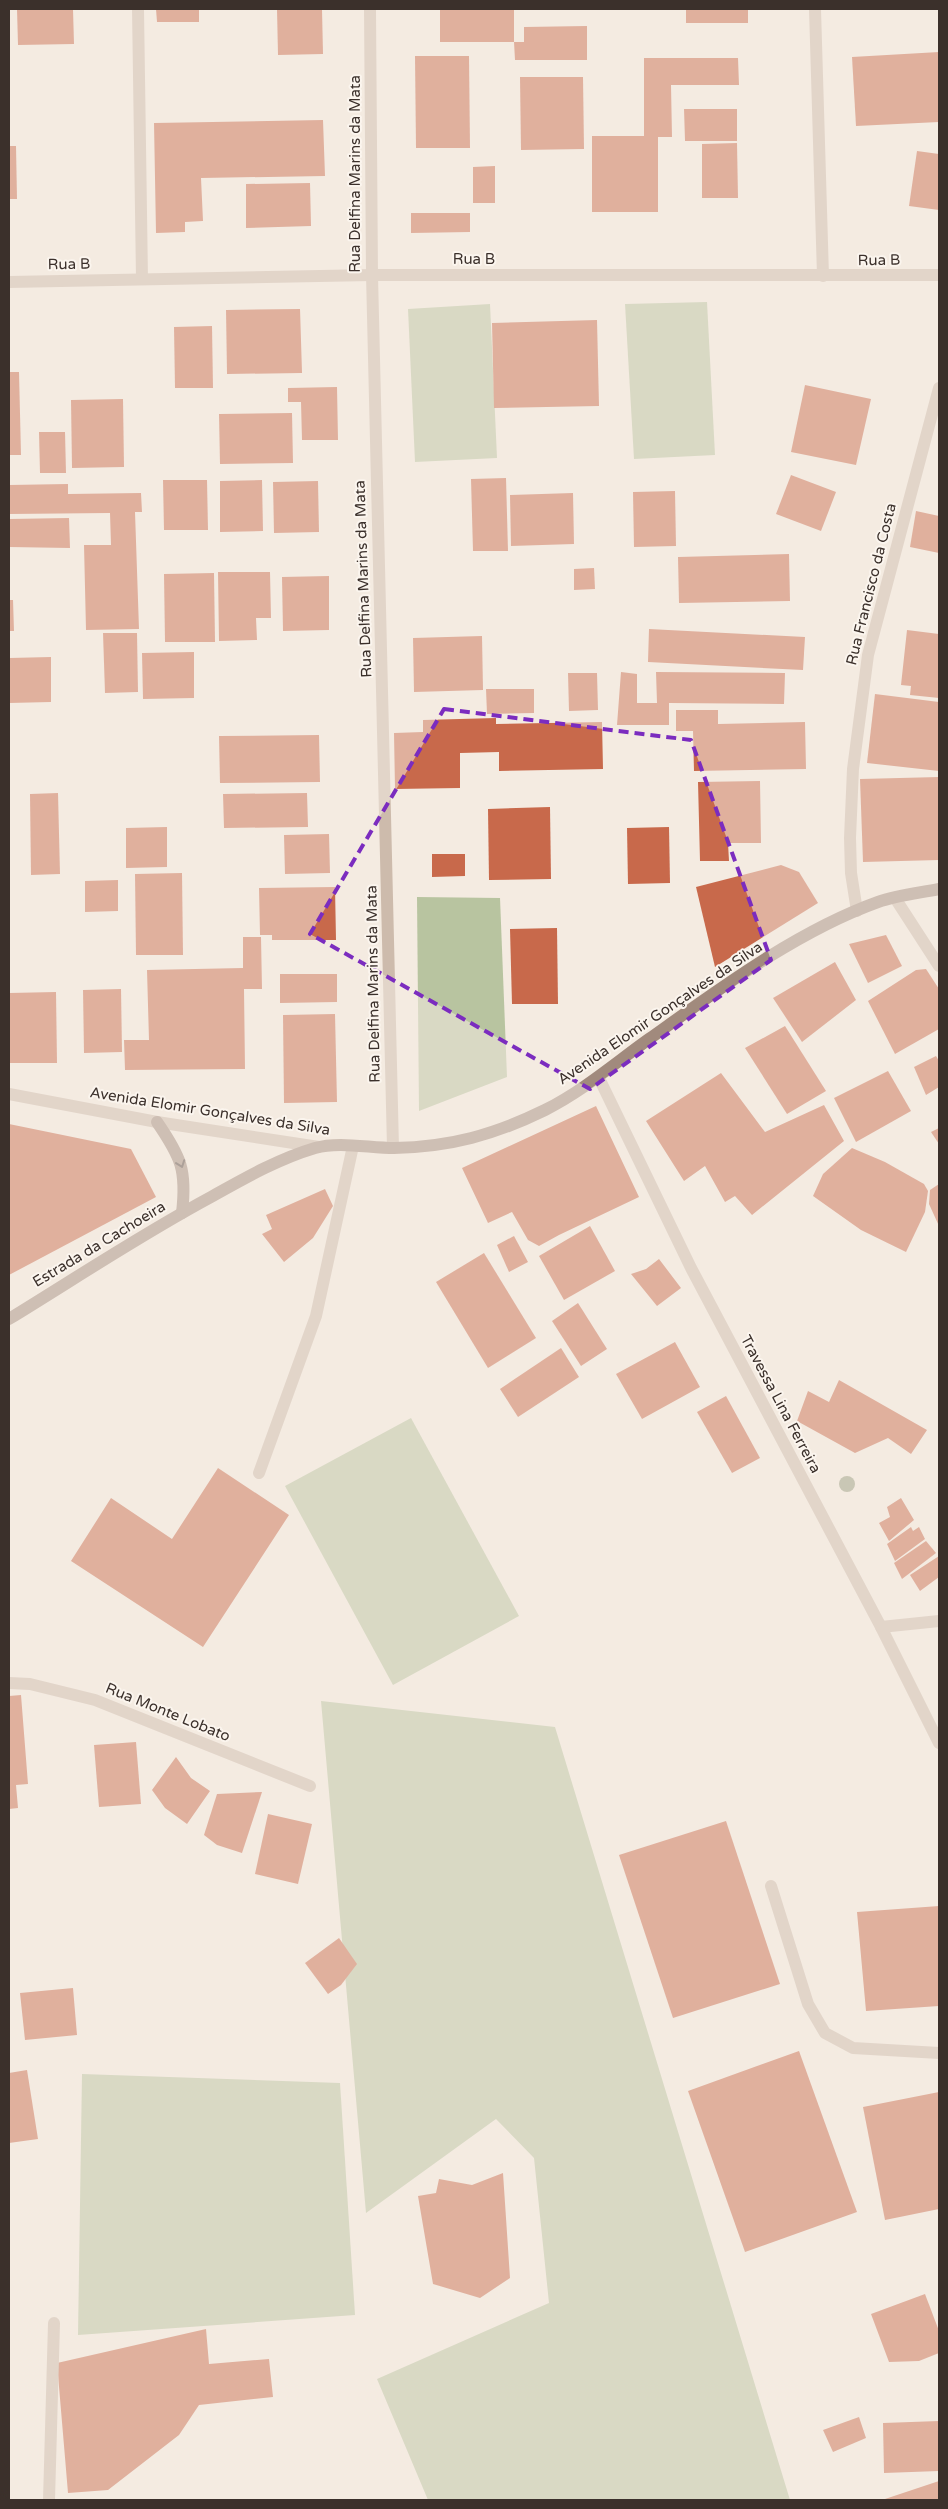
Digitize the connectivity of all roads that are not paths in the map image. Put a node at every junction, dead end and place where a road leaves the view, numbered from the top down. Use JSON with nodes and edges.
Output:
{"nodes":[{"id":1,"x":138,"y":9,"type":"edge"},
{"id":2,"x":370,"y":9,"type":"edge"},
{"id":3,"x":815,"y":9,"type":"edge"},
{"id":4,"x":372,"y":274,"type":"junction"},
{"id":5,"x":939,"y":275,"type":"edge"},
{"id":6,"x":822,"y":276,"type":"junction"},
{"id":7,"x":142,"y":279,"type":"junction"},
{"id":8,"x":9,"y":282,"type":"edge"},
{"id":9,"x":939,"y":388,"type":"edge"},
{"id":10,"x":939,"y":889,"type":"edge"},
{"id":11,"x":895,"y":898,"type":"junction"},
{"id":12,"x":856,"y":910,"type":"junction"},
{"id":13,"x":939,"y":966,"type":"edge"},
{"id":14,"x":599,"y":1078,"type":"junction"},
{"id":15,"x":9,"y":1094,"type":"edge"},
{"id":16,"x":157,"y":1122,"type":"junction"},
{"id":17,"x":353,"y":1146,"type":"junction"},
{"id":18,"x":319,"y":1147,"type":"junction"},
{"id":19,"x":393,"y":1148,"type":"junction"},
{"id":20,"x":182,"y":1213,"type":"junction"},
{"id":21,"x":9,"y":1319,"type":"edge"},
{"id":22,"x":259,"y":1473,"type":"dead end"},
{"id":23,"x":939,"y":1621,"type":"edge"},
{"id":24,"x":881,"y":1628,"type":"junction"},
{"id":25,"x":9,"y":1683,"type":"edge"},
{"id":26,"x":939,"y":1743,"type":"edge"},
{"id":27,"x":310,"y":1786,"type":"dead end"},
{"id":28,"x":771,"y":1886,"type":"dead end"},
{"id":29,"x":939,"y":2053,"type":"edge"},
{"id":30,"x":54,"y":2324,"type":"dead end"},
{"id":31,"x":49,"y":2500,"type":"edge"}],
"edges":[{"from":1,"to":7,"type":"street"},
{"from":2,"to":4,"type":"street","name":"Rua Delfina Marins da Mata"},
{"from":3,"to":6,"type":"street"},
{"from":4,"to":6,"type":"street","name":"Rua B"},
{"from":4,"to":7,"type":"street","name":"Rua B"},
{"from":4,"to":19,"type":"street","name":"Rua Delfina Marins da Mata"},
{"from":5,"to":6,"type":"street","name":"Rua B"},
{"from":7,"to":8,"type":"street","name":"Rua B"},
{"from":9,"to":12,"type":"street","name":"Rua Francisco da Costa"},
{"from":10,"to":11,"type":"street","name":"Avenida Elomir Gonçalves da Silva"},
{"from":11,"to":12,"type":"street","name":"Avenida Elomir Gonçalves da Silva"},
{"from":11,"to":13,"type":"street"},
{"from":12,"to":14,"type":"street","name":"Avenida Elomir Gonçalves da Silva"},
{"from":14,"to":19,"type":"street","name":"Avenida Elomir Gonçalves da Silva"},
{"from":14,"to":24,"type":"street","name":"Travessa Lina Ferreira"},
{"from":15,"to":16,"type":"street","name":"Avenida Elomir Gonçalves da Silva"},
{"from":16,"to":18,"type":"street","name":"Avenida Elomir Gonçalves da Silva"},
{"from":16,"to":20,"type":"street","one_way":true},
{"from":17,"to":18,"type":"street","name":"Avenida Elomir Gonçalves da Silva"},
{"from":17,"to":19,"type":"street","name":"Avenida Elomir Gonçalves da Silva"},
{"from":17,"to":22,"type":"street"},
{"from":18,"to":20,"type":"street","name":"Estrada da Cachoeira"},
{"from":20,"to":21,"type":"street","name":"Estrada da Cachoeira"},
{"from":23,"to":24,"type":"street"},
{"from":24,"to":26,"type":"street","name":"Travessa Lina Ferreira"},
{"from":25,"to":27,"type":"street","name":"Rua Monte Lobato"},
{"from":28,"to":29,"type":"street"},
{"from":30,"to":31,"type":"street"}]}
